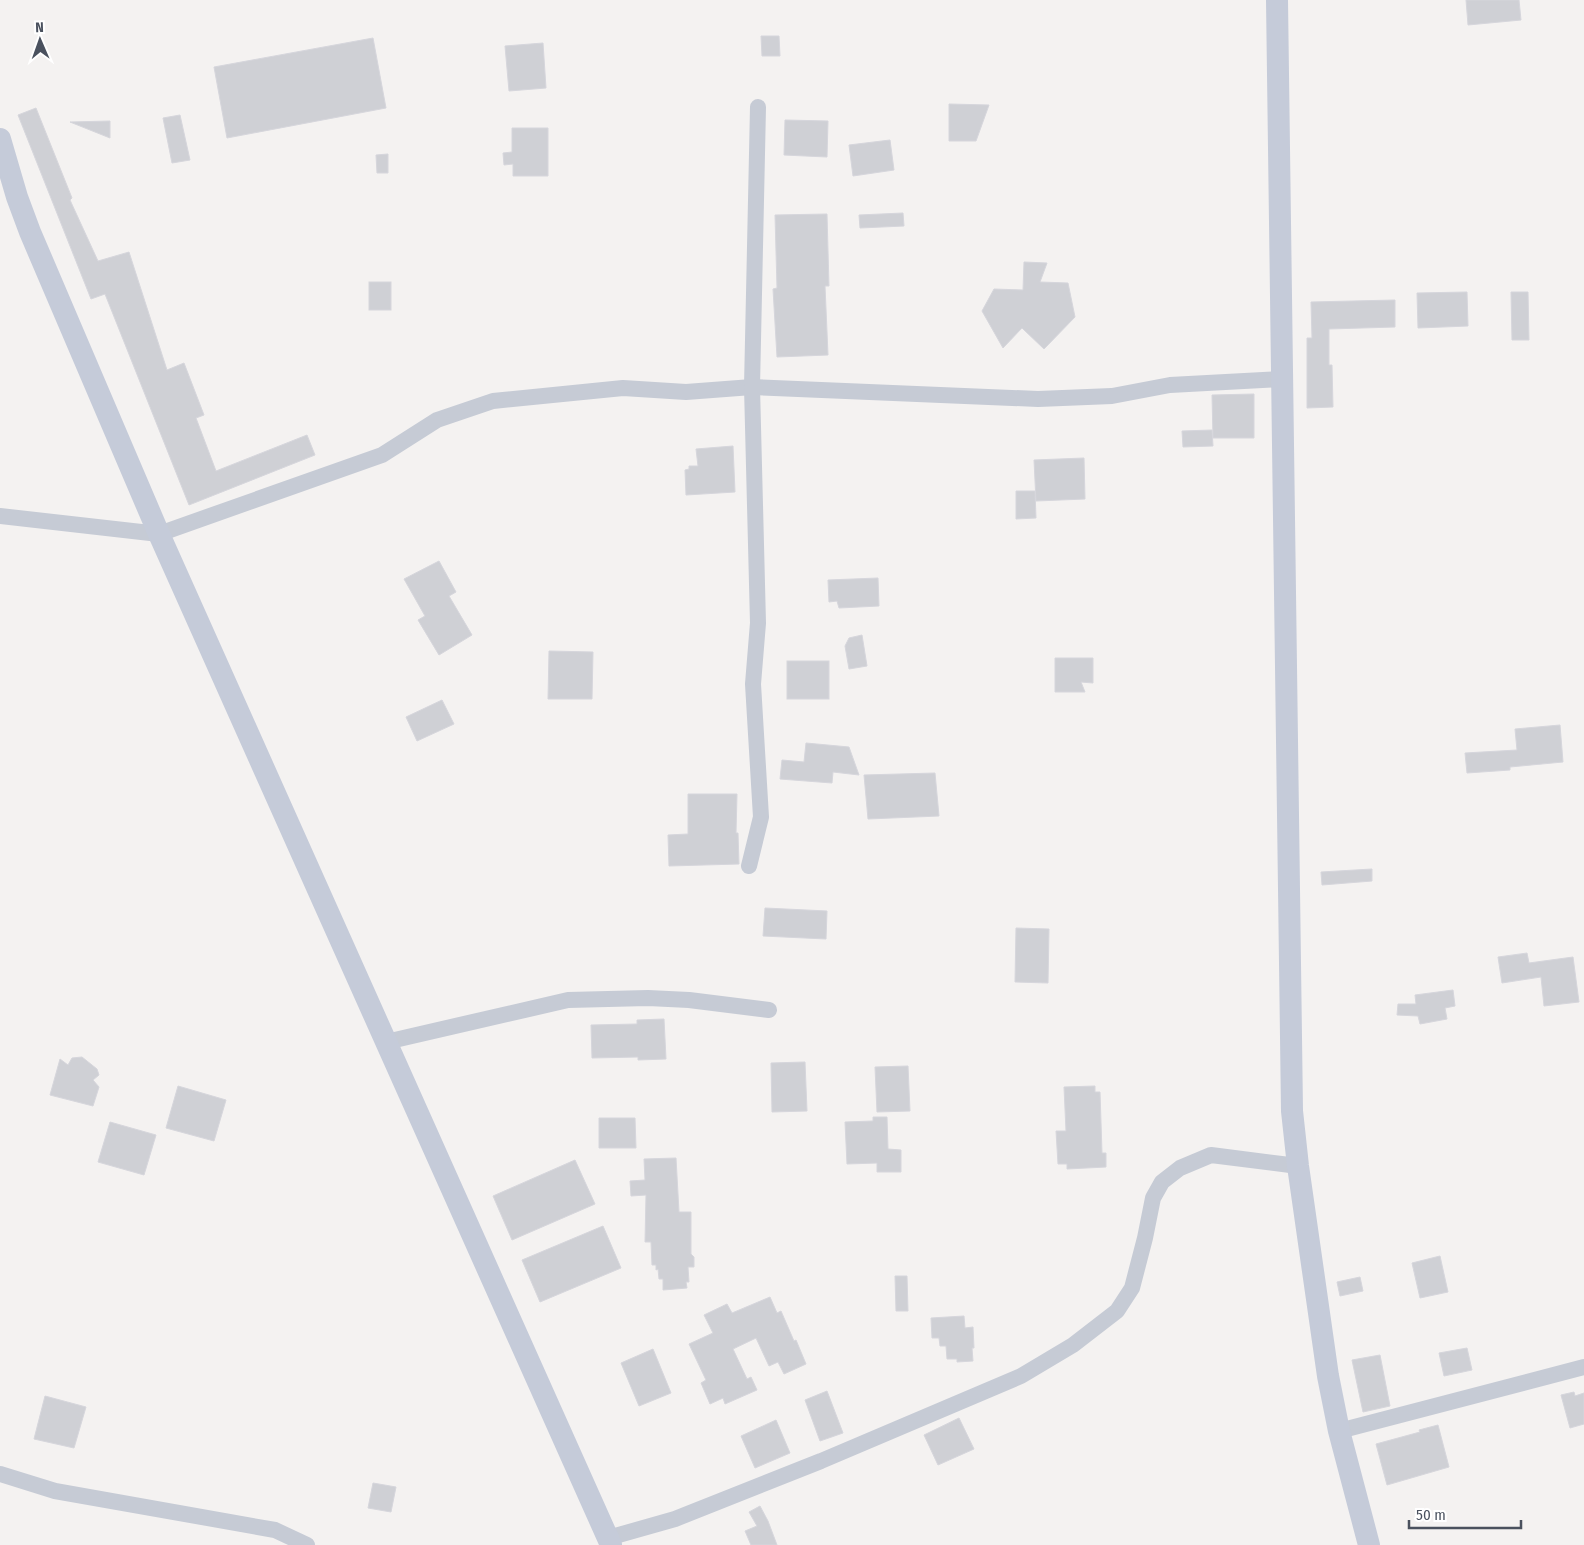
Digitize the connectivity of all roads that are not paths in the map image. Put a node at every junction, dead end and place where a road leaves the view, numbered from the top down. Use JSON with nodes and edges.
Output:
{"nodes":[{"id":1,"x":1277,"y":0,"type":"edge"},
{"id":2,"x":758,"y":107,"type":"dead end"},
{"id":3,"x":0,"y":139,"type":"edge"},
{"id":4,"x":1283,"y":379,"type":"junction"},
{"id":5,"x":752,"y":387,"type":"junction"},
{"id":6,"x":0,"y":516,"type":"edge"},
{"id":7,"x":160,"y":534,"type":"junction"},
{"id":8,"x":749,"y":866,"type":"dead end"},
{"id":9,"x":769,"y":1010,"type":"dead end"},
{"id":10,"x":386,"y":1042,"type":"junction"},
{"id":11,"x":1298,"y":1166,"type":"junction"},
{"id":12,"x":1584,"y":1367,"type":"edge"},
{"id":13,"x":1339,"y":1431,"type":"junction"},
{"id":14,"x":0,"y":1474,"type":"edge"},
{"id":15,"x":609,"y":1541,"type":"edge"},
{"id":16,"x":308,"y":1545,"type":"edge"},
{"id":17,"x":1369,"y":1545,"type":"edge"}],
"edges":[{"from":1,"to":4,"type":"street"},
{"from":2,"to":5,"type":"street"},
{"from":3,"to":7,"type":"street"},
{"from":4,"to":5,"type":"street"},
{"from":4,"to":11,"type":"street"},
{"from":5,"to":7,"type":"street"},
{"from":5,"to":8,"type":"street"},
{"from":6,"to":7,"type":"street"},
{"from":7,"to":10,"type":"street"},
{"from":9,"to":10,"type":"street"},
{"from":10,"to":15,"type":"street"},
{"from":11,"to":13,"type":"street"},
{"from":11,"to":15,"type":"street"},
{"from":12,"to":13,"type":"street"},
{"from":13,"to":17,"type":"street"},
{"from":14,"to":16,"type":"street"}]}
